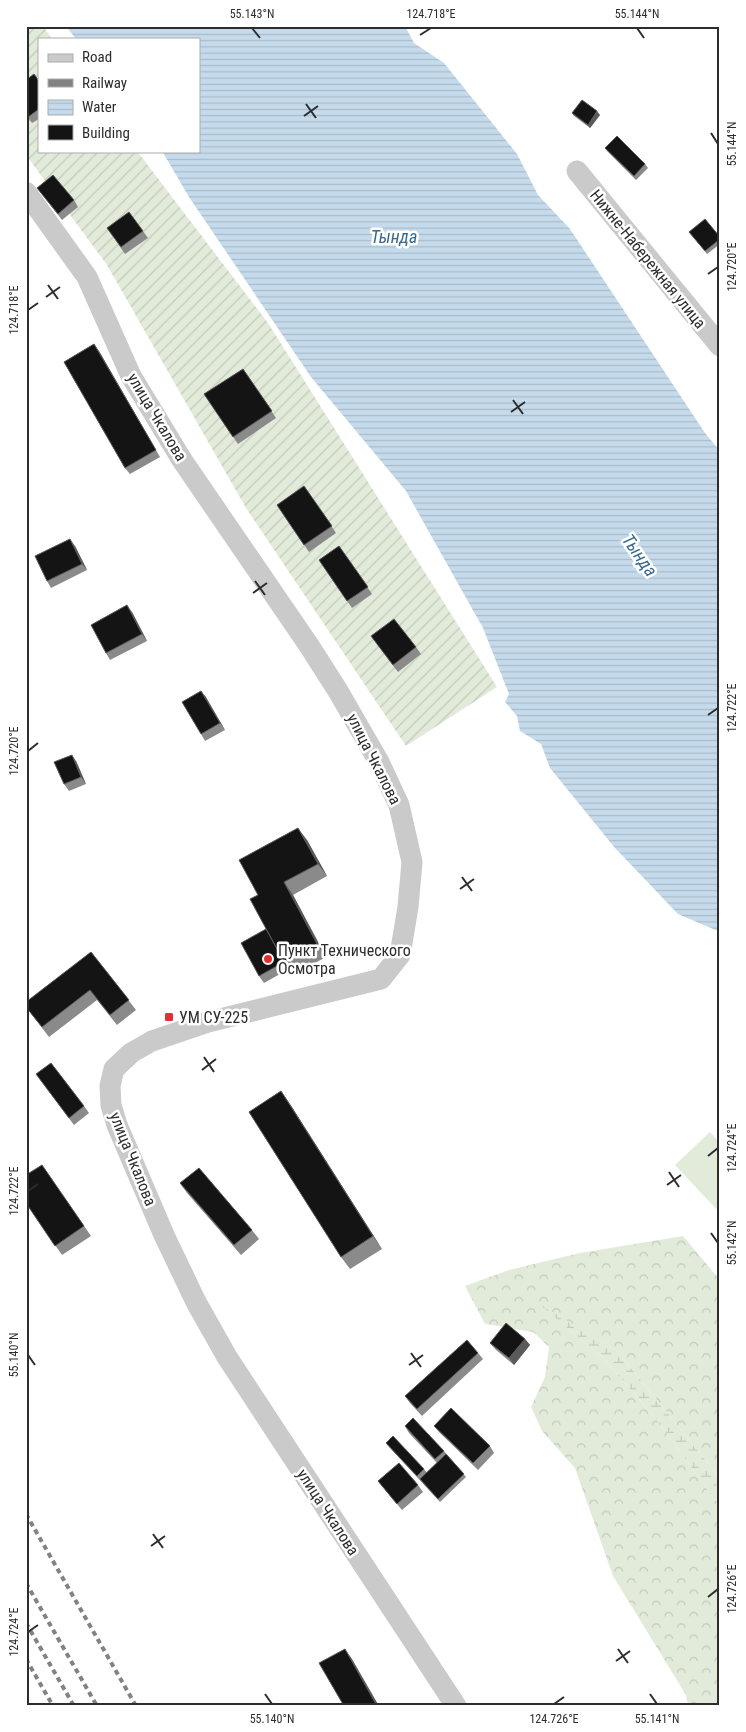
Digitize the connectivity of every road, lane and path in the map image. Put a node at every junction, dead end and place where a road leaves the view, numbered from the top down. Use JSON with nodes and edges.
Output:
{"nodes":[{"id":1,"x":577,"y":171,"type":"dead end"},
{"id":2,"x":26,"y":192,"type":"edge"},
{"id":3,"x":720,"y":346,"type":"edge"},
{"id":4,"x":456,"y":1706,"type":"edge"}],
"edges":[{"from":1,"to":3,"type":"street","name":"Нижне-Набережная улица"},
{"from":2,"to":4,"type":"street","name":"улица Чкалова"}]}
